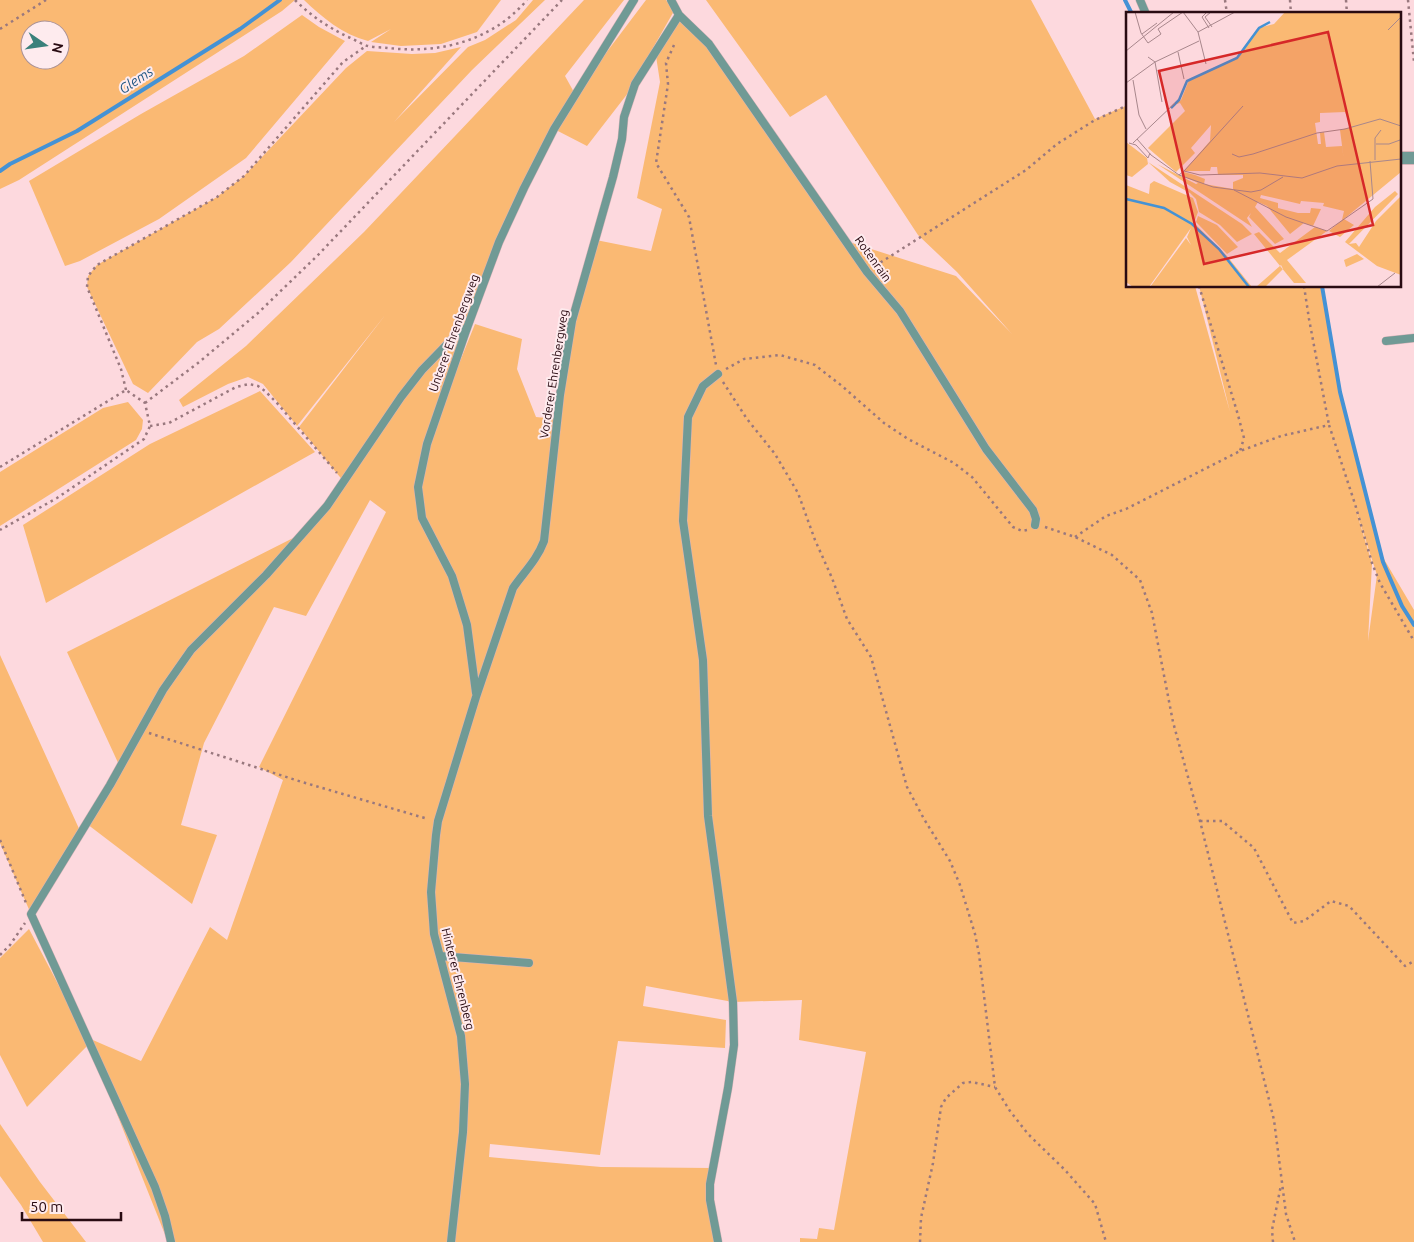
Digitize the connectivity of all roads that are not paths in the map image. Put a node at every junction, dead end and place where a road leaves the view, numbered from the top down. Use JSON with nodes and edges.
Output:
{"nodes":[{"id":1,"x":634,"y":0,"type":"edge"},
{"id":2,"x":671,"y":0,"type":"edge"},
{"id":3,"x":1140,"y":0,"type":"edge"},
{"id":4,"x":1145,"y":12,"type":"edge"},
{"id":5,"x":681,"y":18,"type":"junction"},
{"id":6,"x":467,"y":328,"type":"junction"},
{"id":7,"x":1414,"y":338,"type":"edge"},
{"id":8,"x":1386,"y":341,"type":"dead end"},
{"id":9,"x":718,"y":374,"type":"road end"},
{"id":10,"x":1035,"y":524,"type":"road end"},
{"id":11,"x":476,"y":697,"type":"junction"},
{"id":12,"x":440,"y":956,"type":"junction"},
{"id":13,"x":529,"y":962,"type":"dead end"},
{"id":14,"x":171,"y":1242,"type":"edge"},
{"id":15,"x":451,"y":1242,"type":"edge"},
{"id":16,"x":718,"y":1242,"type":"edge"}],
"edges":[{"from":1,"to":6,"type":"lane","name":"Unterer Ehrenbergweg"},
{"from":2,"to":5,"type":"lane"},
{"from":3,"to":4,"type":"lane"},
{"from":5,"to":10,"type":"lane","name":"Rotenrain"},
{"from":5,"to":11,"type":"lane","name":"Vorderer Ehrenbergweg"},
{"from":6,"to":11,"type":"lane","name":"Unterer Ehrenbergweg"},
{"from":6,"to":14,"type":"lane"},
{"from":7,"to":8,"type":"lane"},
{"from":9,"to":16,"type":"lane"},
{"from":11,"to":12,"type":"lane","name":"Hinterer Ehrenberg"},
{"from":12,"to":13,"type":"lane"},
{"from":12,"to":15,"type":"lane","name":"Hinterer Ehrenberg"}]}
